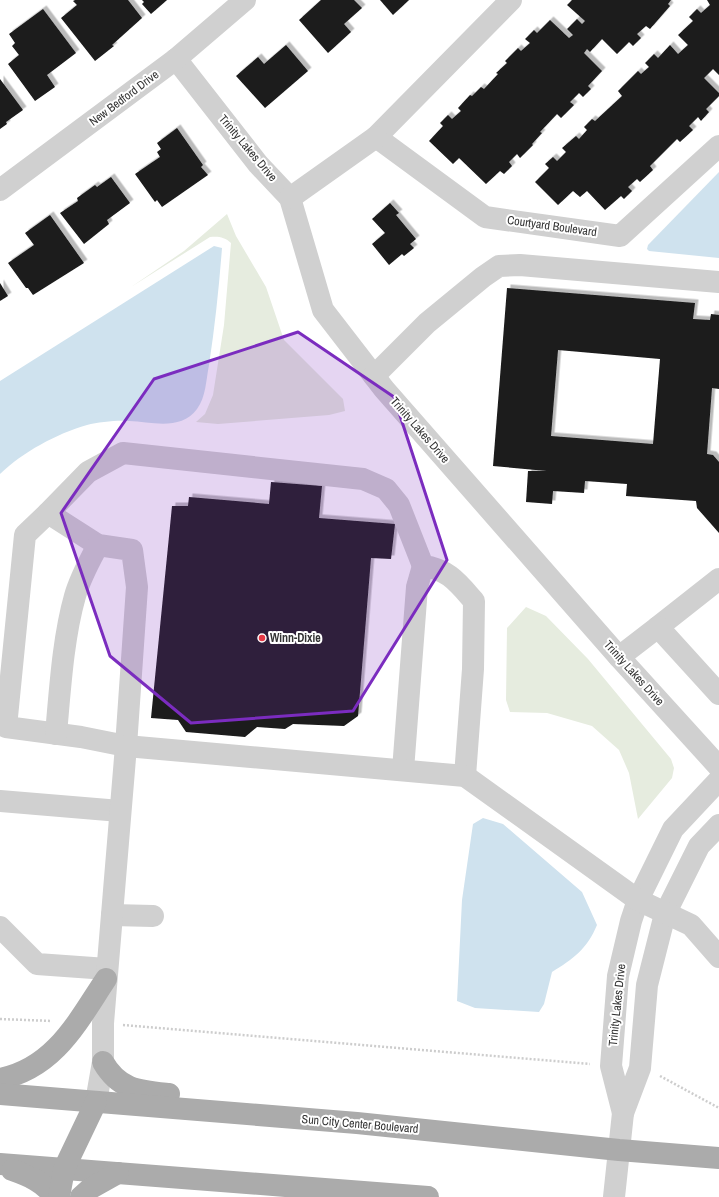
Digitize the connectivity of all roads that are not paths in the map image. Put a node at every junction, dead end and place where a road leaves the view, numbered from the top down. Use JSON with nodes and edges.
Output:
{"nodes":[{"id":1,"x":245,"y":0,"type":"edge"},
{"id":2,"x":511,"y":0,"type":"edge"},
{"id":3,"x":176,"y":59,"type":"junction"},
{"id":4,"x":376,"y":137,"type":"junction"},
{"id":5,"x":719,"y":146,"type":"edge"},
{"id":6,"x":0,"y":190,"type":"edge"},
{"id":7,"x":290,"y":198,"type":"junction"},
{"id":8,"x":719,"y":282,"type":"edge"},
{"id":9,"x":374,"y":376,"type":"junction"},
{"id":10,"x":48,"y":513,"type":"junction"},
{"id":11,"x":98,"y":545,"type":"junction"},
{"id":12,"x":423,"y":566,"type":"junction"},
{"id":13,"x":719,"y":579,"type":"edge"},
{"id":14,"x":658,"y":627,"type":"junction"},
{"id":15,"x":7,"y":654,"type":"edge"},
{"id":16,"x":619,"y":657,"type":"junction"},
{"id":17,"x":719,"y":694,"type":"edge"},
{"id":18,"x":3,"y":730,"type":"edge"},
{"id":19,"x":56,"y":734,"type":"junction"},
{"id":20,"x":126,"y":746,"type":"junction"},
{"id":21,"x":719,"y":767,"type":"edge"},
{"id":22,"x":403,"y":770,"type":"junction"},
{"id":23,"x":465,"y":776,"type":"junction"},
{"id":24,"x":719,"y":780,"type":"edge"},
{"id":25,"x":0,"y":801,"type":"edge"},
{"id":26,"x":120,"y":811,"type":"junction"},
{"id":27,"x":719,"y":825,"type":"edge"},
{"id":28,"x":638,"y":900,"type":"junction"},
{"id":29,"x":665,"y":914,"type":"junction"},
{"id":30,"x":112,"y":915,"type":"junction"},
{"id":31,"x":153,"y":916,"type":"dead end"},
{"id":32,"x":0,"y":927,"type":"edge"},
{"id":33,"x":719,"y":957,"type":"edge"},
{"id":34,"x":107,"y":974,"type":"junction"},
{"id":35,"x":103,"y":1062,"type":"junction"},
{"id":36,"x":0,"y":1079,"type":"edge"},
{"id":37,"x":0,"y":1094,"type":"edge"},
{"id":38,"x":96,"y":1102,"type":"junction"},
{"id":39,"x":623,"y":1113,"type":"junction"},
{"id":40,"x":357,"y":1123,"type":"junction"},
{"id":41,"x":619,"y":1150,"type":"junction"},
{"id":42,"x":719,"y":1158,"type":"edge"},
{"id":43,"x":0,"y":1164,"type":"edge"},
{"id":44,"x":64,"y":1169,"type":"junction"},
{"id":45,"x":118,"y":1173,"type":"junction"},
{"id":46,"x":54,"y":1197,"type":"edge"},
{"id":47,"x":59,"y":1197,"type":"edge"},
{"id":48,"x":81,"y":1197,"type":"edge"},
{"id":49,"x":428,"y":1197,"type":"edge"},
{"id":50,"x":614,"y":1197,"type":"edge"}],
"edges":[{"from":1,"to":3,"type":"street","name":"New Bedford Drive"},
{"from":2,"to":4,"type":"street"},
{"from":3,"to":6,"type":"street","name":"New Bedford Drive"},
{"from":3,"to":7,"type":"street","name":"Trinity Lakes Drive"},
{"from":4,"to":5,"type":"street","name":"Courtyard Boulevard"},
{"from":4,"to":7,"type":"street"},
{"from":7,"to":9,"type":"street","name":"Trinity Lakes Drive"},
{"from":8,"to":9,"type":"street"},
{"from":9,"to":16,"type":"street","name":"Trinity Lakes Drive"},
{"from":10,"to":11,"type":"street"},
{"from":10,"to":12,"type":"street"},
{"from":10,"to":15,"type":"street"},
{"from":11,"to":19,"type":"street"},
{"from":11,"to":20,"type":"street"},
{"from":12,"to":22,"type":"street"},
{"from":12,"to":23,"type":"street"},
{"from":13,"to":14,"type":"street"},
{"from":14,"to":16,"type":"street"},
{"from":14,"to":17,"type":"street"},
{"from":15,"to":18,"type":"street"},
{"from":16,"to":21,"type":"street","name":"Trinity Lakes Drive"},
{"from":18,"to":19,"type":"street"},
{"from":19,"to":20,"type":"street"},
{"from":20,"to":22,"type":"street"},
{"from":20,"to":26,"type":"street"},
{"from":22,"to":23,"type":"street"},
{"from":23,"to":28,"type":"street"},
{"from":24,"to":28,"type":"street","name":"Trinity Lakes Drive"},
{"from":25,"to":26,"type":"street"},
{"from":26,"to":30,"type":"street"},
{"from":27,"to":29,"type":"street","name":"Trinity Lakes Drive"},
{"from":28,"to":29,"type":"street"},
{"from":28,"to":39,"type":"street","name":"Trinity Lakes Drive"},
{"from":29,"to":33,"type":"street"},
{"from":29,"to":39,"type":"street","name":"Trinity Lakes Drive"},
{"from":30,"to":31,"type":"street"},
{"from":30,"to":34,"type":"street"},
{"from":32,"to":34,"type":"street"},
{"from":34,"to":35,"type":"street"},
{"from":34,"to":36,"type":"main road"},
{"from":35,"to":38,"type":"street"},
{"from":35,"to":40,"type":"main road"},
{"from":37,"to":38,"type":"main road","name":"Sun City Center Boulevard"},
{"from":38,"to":40,"type":"main road","name":"Sun City Center Boulevard"},
{"from":38,"to":44,"type":"main road"},
{"from":39,"to":41,"type":"street","name":"Trinity Lakes Drive"},
{"from":40,"to":41,"type":"main road","name":"Sun City Center Boulevard"},
{"from":41,"to":42,"type":"main road","name":"Sun City Center Boulevard"},
{"from":41,"to":50,"type":"street","name":"Trinity Lakes Drive"},
{"from":43,"to":44,"type":"main road"},
{"from":43,"to":46,"type":"main road"},
{"from":44,"to":45,"type":"main road"},
{"from":44,"to":47,"type":"main road"},
{"from":45,"to":48,"type":"main road"},
{"from":45,"to":49,"type":"main road"}]}
